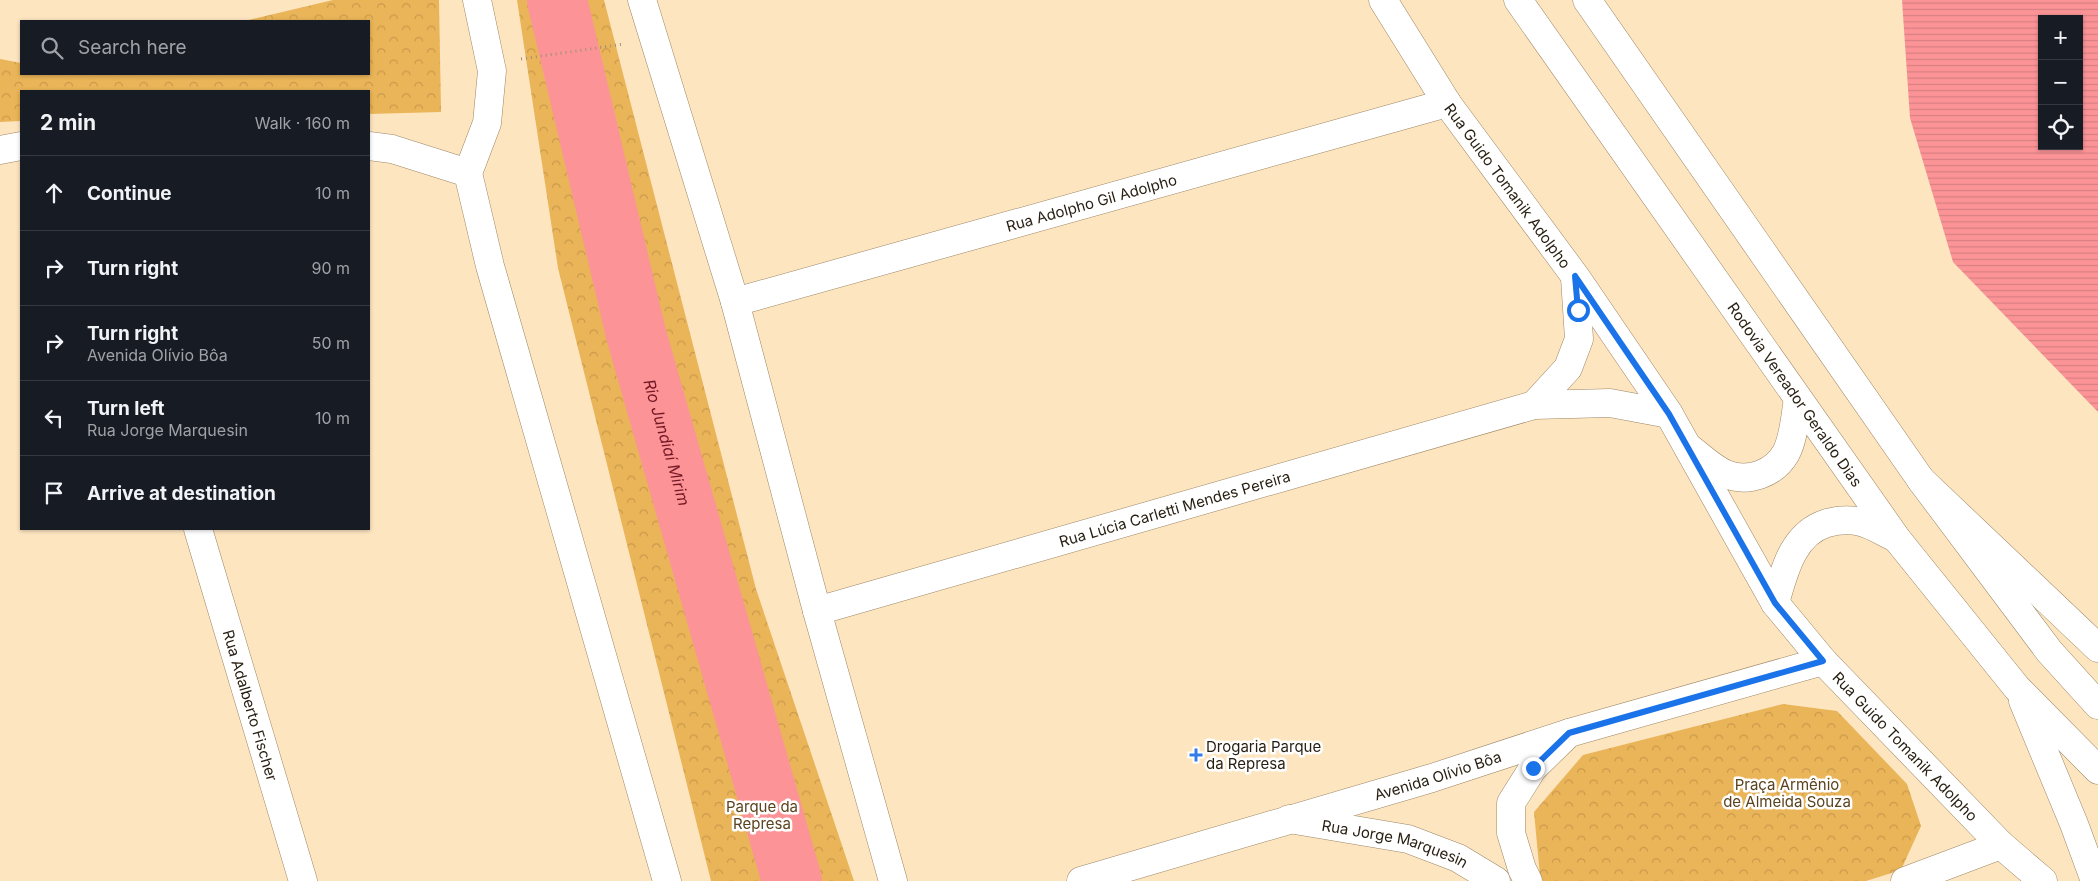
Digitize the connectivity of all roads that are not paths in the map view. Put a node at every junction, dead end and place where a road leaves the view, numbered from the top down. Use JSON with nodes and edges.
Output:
{"nodes":[{"id":1,"x":477,"y":0,"type":"edge"},
{"id":2,"x":642,"y":0,"type":"edge"},
{"id":3,"x":1383,"y":0,"type":"edge"},
{"id":4,"x":1518,"y":0,"type":"edge"},
{"id":5,"x":1587,"y":0,"type":"edge"},
{"id":6,"x":1447,"y":103,"type":"junction"},
{"id":7,"x":20,"y":146,"type":"edge"},
{"id":8,"x":370,"y":146,"type":"edge"},
{"id":9,"x":0,"y":150,"type":"edge"},
{"id":10,"x":468,"y":173,"type":"junction"},
{"id":11,"x":1575,"y":276,"type":"junction"},
{"id":12,"x":735,"y":302,"type":"junction"},
{"id":13,"x":1798,"y":400,"type":"junction"},
{"id":14,"x":1534,"y":405,"type":"junction"},
{"id":15,"x":1669,"y":414,"type":"junction"},
{"id":16,"x":1688,"y":447,"type":"junction"},
{"id":17,"x":1921,"y":480,"type":"junction"},
{"id":18,"x":198,"y":530,"type":"edge"},
{"id":19,"x":1897,"y":539,"type":"junction"},
{"id":20,"x":1775,"y":603,"type":"junction"},
{"id":21,"x":817,"y":612,"type":"junction"},
{"id":22,"x":2098,"y":648,"type":"edge"},
{"id":23,"x":1823,"y":661,"type":"junction"},
{"id":24,"x":2017,"y":688,"type":"junction"},
{"id":25,"x":2098,"y":705,"type":"edge"},
{"id":26,"x":1569,"y":733,"type":"junction"},
{"id":27,"x":2098,"y":770,"type":"edge"},
{"id":28,"x":1288,"y":819,"type":"junction"},
{"id":29,"x":2001,"y":844,"type":"junction"},
{"id":30,"x":303,"y":881,"type":"edge"},
{"id":31,"x":667,"y":881,"type":"edge"},
{"id":32,"x":893,"y":881,"type":"edge"},
{"id":33,"x":1081,"y":881,"type":"edge"},
{"id":34,"x":1496,"y":881,"type":"edge"},
{"id":35,"x":1528,"y":881,"type":"edge"},
{"id":36,"x":1905,"y":881,"type":"edge"},
{"id":37,"x":2043,"y":881,"type":"edge"},
{"id":38,"x":2095,"y":881,"type":"edge"}],
"edges":[{"from":1,"to":10,"type":"main road"},
{"from":2,"to":12,"type":"main road"},
{"from":3,"to":6,"type":"main road","name":"Rua Guido Tomanik Adolpho"},
{"from":4,"to":13,"type":"main road","name":"Rodovia Vereador Geraldo Dias"},
{"from":5,"to":17,"type":"main road"},
{"from":6,"to":11,"type":"main road","name":"Rua Guido Tomanik Adolpho"},
{"from":6,"to":12,"type":"main road","name":"Rua Adolpho Gil Adolpho"},
{"from":7,"to":9,"type":"main road"},
{"from":8,"to":10,"type":"main road"},
{"from":10,"to":31,"type":"main road"},
{"from":11,"to":14,"type":"main road"},
{"from":11,"to":15,"type":"main road","name":"Rua Guido Tomanik Adolpho"},
{"from":12,"to":21,"type":"main road"},
{"from":13,"to":16,"type":"main road"},
{"from":13,"to":19,"type":"main road","name":"Rodovia Vereador Geraldo Dias"},
{"from":14,"to":15,"type":"main road","name":"Rua Lúcia Carletti Mendes Pereira"},
{"from":14,"to":21,"type":"main road","name":"Rua Lúcia Carletti Mendes Pereira"},
{"from":15,"to":16,"type":"main road","name":"Rua Guido Tomanik Adolpho"},
{"from":16,"to":20,"type":"main road","name":"Rua Guido Tomanik Adolpho"},
{"from":17,"to":22,"type":"main road"},
{"from":17,"to":25,"type":"main road"},
{"from":18,"to":30,"type":"main road","name":"Rua Adalberto Fischer"},
{"from":19,"to":20,"type":"main road"},
{"from":19,"to":24,"type":"main road","name":"Rodovia Vereador Geraldo Dias"},
{"from":20,"to":23,"type":"main road","name":"Rua Guido Tomanik Adolpho"},
{"from":21,"to":32,"type":"main road"},
{"from":23,"to":26,"type":"main road","name":"Avenida Olívio Bôa"},
{"from":23,"to":29,"type":"main road","name":"Rua Guido Tomanik Adolpho"},
{"from":24,"to":27,"type":"main road","name":"Rodovia Vereador Geraldo Dias"},
{"from":24,"to":38,"type":"main road"},
{"from":26,"to":28,"type":"main road","name":"Avenida Olívio Bôa"},
{"from":26,"to":35,"type":"main road"},
{"from":28,"to":33,"type":"main road","name":"Avenida Olívio Bôa"},
{"from":28,"to":34,"type":"main road","name":"Rua Jorge Marquesin"},
{"from":29,"to":36,"type":"main road"},
{"from":29,"to":37,"type":"main road","name":"Rua Guido Tomanik Adolpho"}]}
